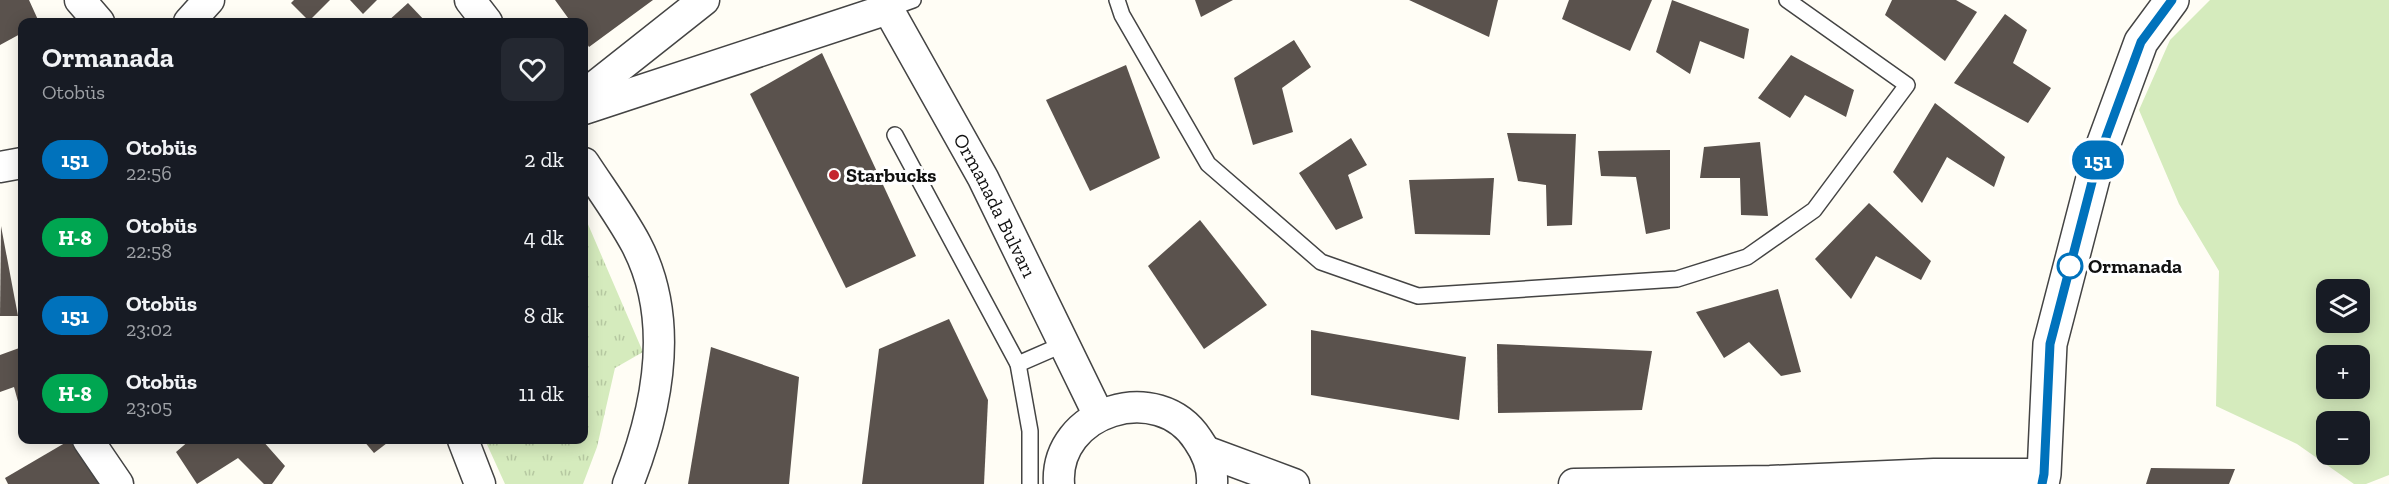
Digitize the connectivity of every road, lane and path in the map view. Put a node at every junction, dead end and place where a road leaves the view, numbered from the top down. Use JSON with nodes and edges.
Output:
{"nodes":[{"id":1,"x":80,"y":0,"type":"edge"},
{"id":2,"x":208,"y":0,"type":"edge"},
{"id":3,"x":470,"y":0,"type":"edge"},
{"id":4,"x":704,"y":0,"type":"edge"},
{"id":5,"x":1117,"y":0,"type":"edge"},
{"id":6,"x":1787,"y":0,"type":"edge"},
{"id":7,"x":2172,"y":0,"type":"edge"},
{"id":8,"x":895,"y":3,"type":"edge"},
{"id":9,"x":96,"y":18,"type":"edge"},
{"id":10,"x":192,"y":18,"type":"edge"},
{"id":11,"x":484,"y":18,"type":"edge"},
{"id":12,"x":588,"y":92,"type":"edge"},
{"id":13,"x":588,"y":108,"type":"edge"},
{"id":14,"x":895,"y":135,"type":"dead end"},
{"id":15,"x":18,"y":164,"type":"edge"},
{"id":16,"x":0,"y":167,"type":"edge"},
{"id":17,"x":588,"y":169,"type":"edge"},
{"id":18,"x":1064,"y":344,"type":"junction"},
{"id":19,"x":1018,"y":364,"type":"junction"},
{"id":20,"x":1099,"y":416,"type":"junction"},
{"id":21,"x":91,"y":444,"type":"edge"},
{"id":22,"x":465,"y":444,"type":"edge"},
{"id":23,"x":1205,"y":451,"type":"junction"},
{"id":24,"x":2043,"y":479,"type":"edge"},
{"id":25,"x":1884,"y":481,"type":"edge"},
{"id":26,"x":118,"y":484,"type":"edge"},
{"id":27,"x":480,"y":484,"type":"edge"},
{"id":28,"x":628,"y":484,"type":"edge"},
{"id":29,"x":1030,"y":484,"type":"edge"},
{"id":30,"x":1059,"y":484,"type":"edge"},
{"id":31,"x":1212,"y":484,"type":"edge"},
{"id":32,"x":1294,"y":484,"type":"edge"},
{"id":33,"x":1574,"y":484,"type":"edge"}],
"edges":[{"from":1,"to":9,"type":"street"},
{"from":2,"to":10,"type":"street"},
{"from":3,"to":11,"type":"street"},
{"from":4,"to":12,"type":"street"},
{"from":5,"to":6,"type":"lane"},
{"from":7,"to":24,"type":"street"},
{"from":8,"to":13,"type":"street"},
{"from":8,"to":18,"type":"street","name":"Ormanada Bulvarı"},
{"from":14,"to":19,"type":"lane"},
{"from":15,"to":16,"type":"street"},
{"from":17,"to":28,"type":"street"},
{"from":18,"to":19,"type":"lane"},
{"from":18,"to":20,"type":"street","name":"Ormanada Bulvarı"},
{"from":19,"to":29,"type":"lane"},
{"from":20,"to":23,"type":"street"},
{"from":20,"to":30,"type":"street"},
{"from":21,"to":26,"type":"street"},
{"from":22,"to":27,"type":"street"},
{"from":23,"to":31,"type":"street"},
{"from":23,"to":32,"type":"street"},
{"from":24,"to":25,"type":"street"},
{"from":25,"to":33,"type":"street"}]}
